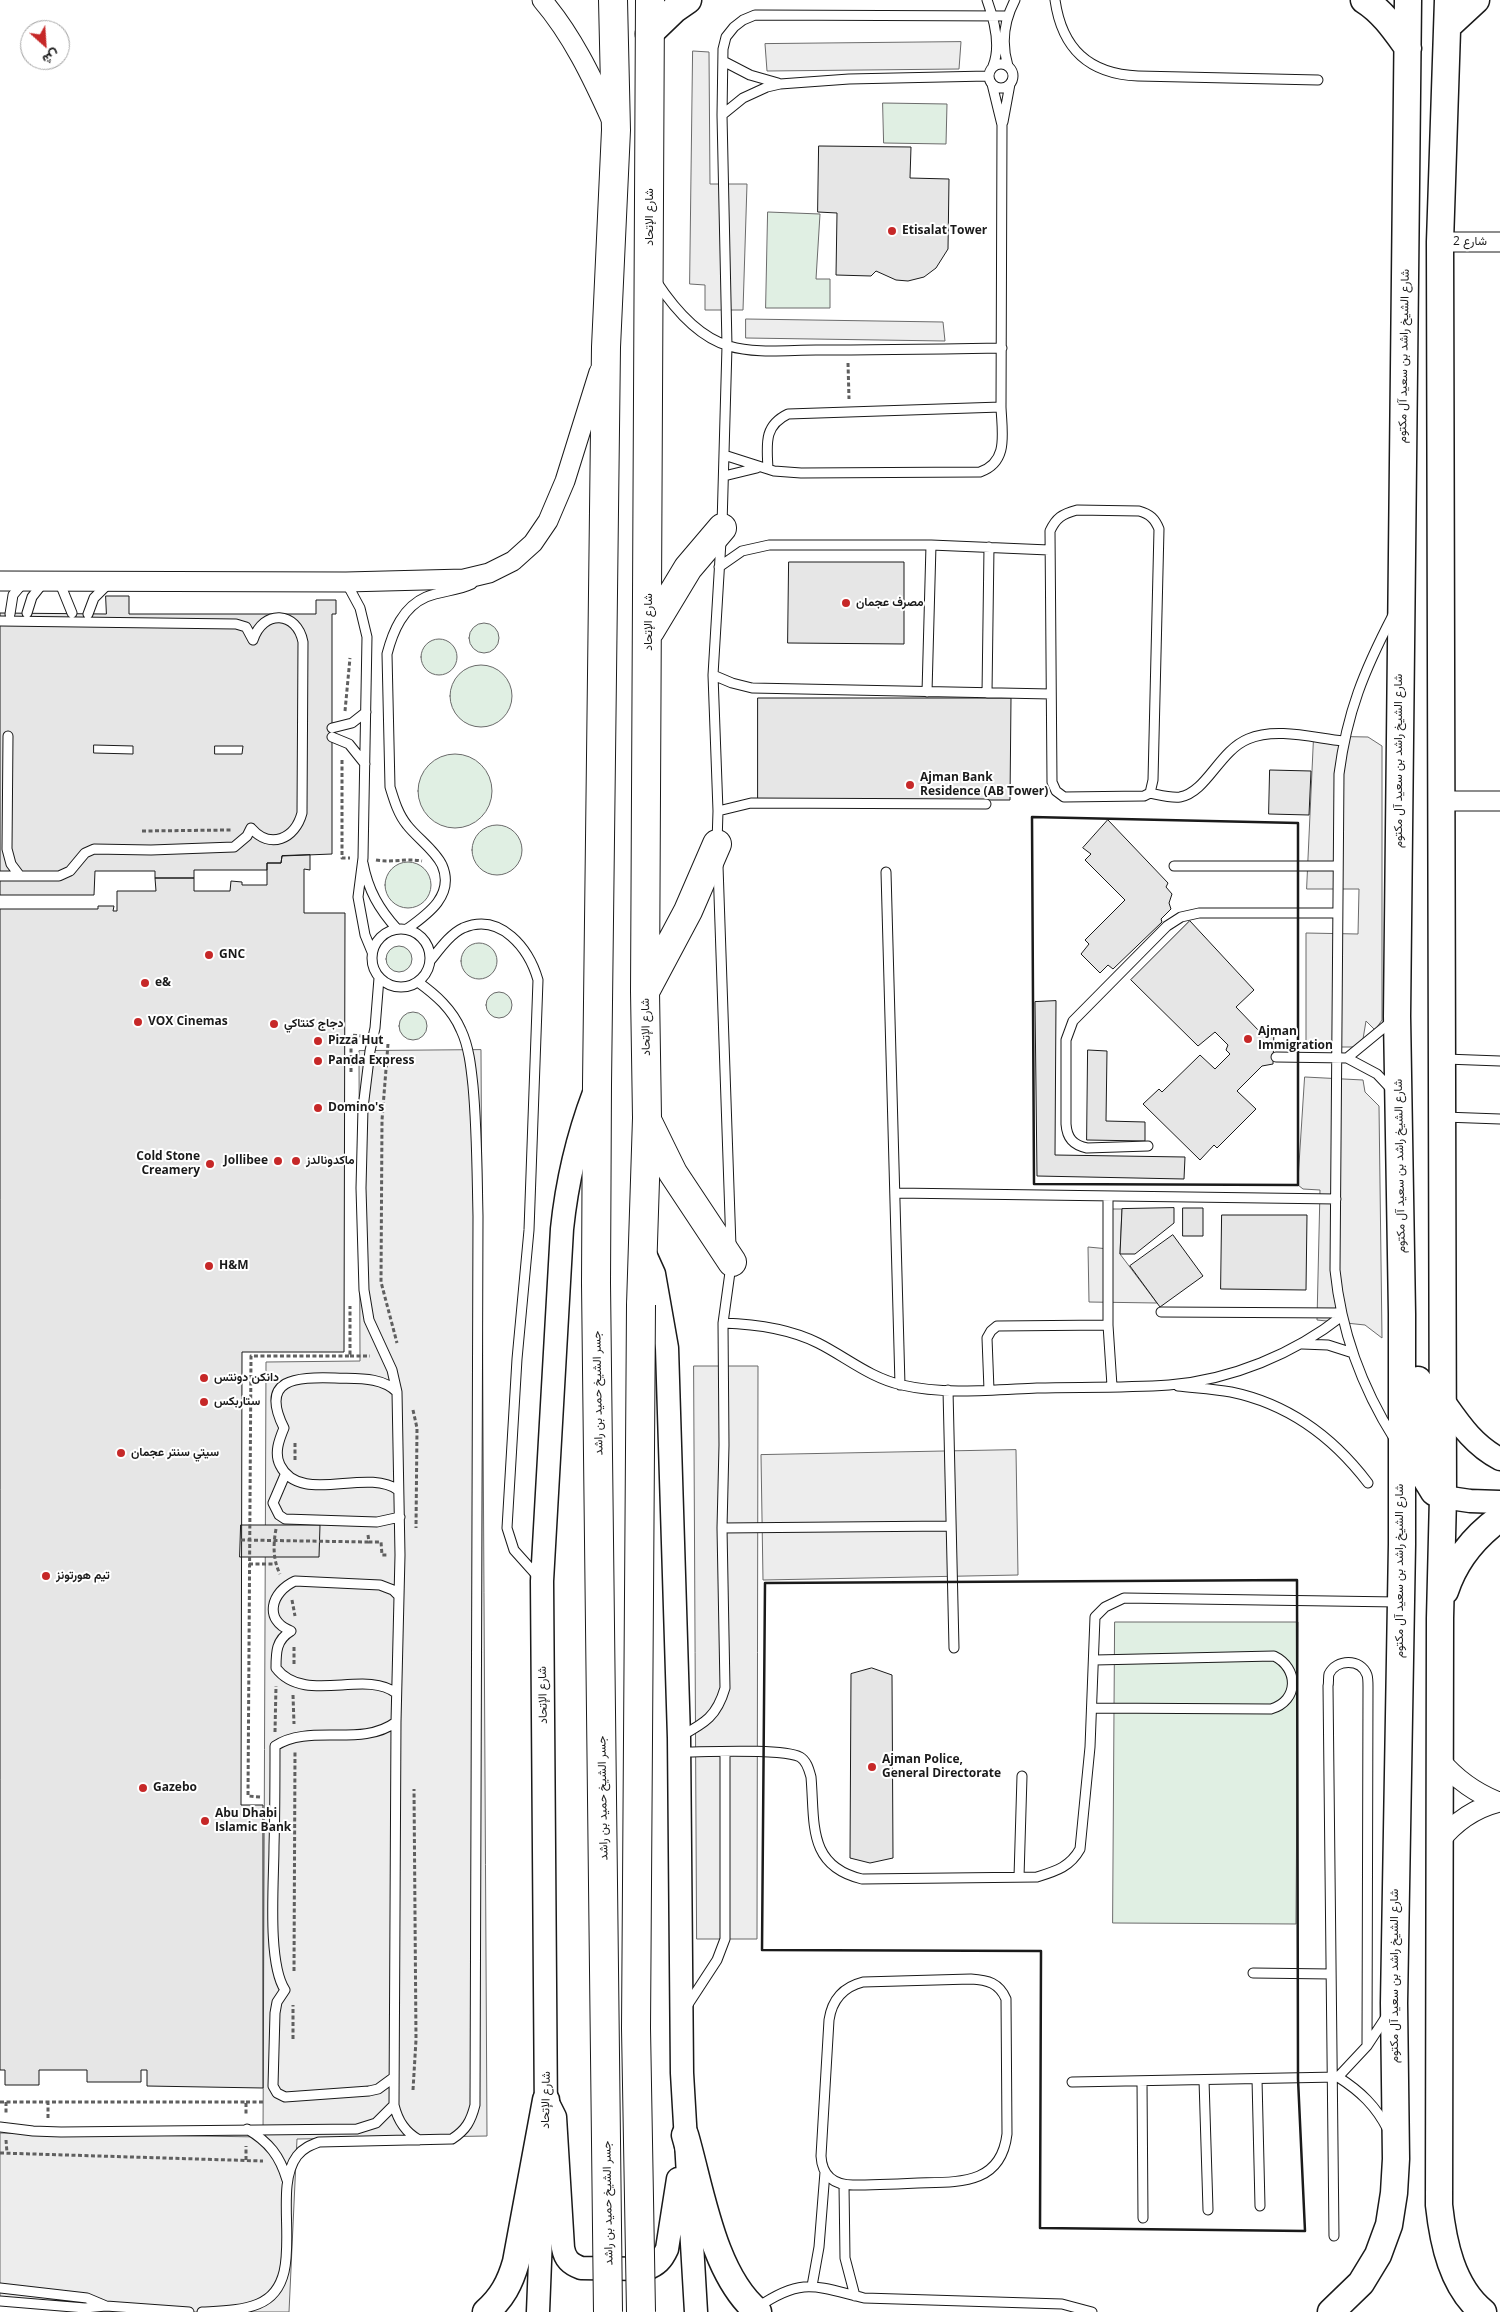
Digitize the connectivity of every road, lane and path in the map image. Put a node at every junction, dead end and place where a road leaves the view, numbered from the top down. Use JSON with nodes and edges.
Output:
{"nodes":[{"id":1,"x":542,"y":0,"type":"edge"},
{"id":2,"x":613,"y":0,"type":"edge"},
{"id":3,"x":650,"y":0,"type":"edge"},
{"id":4,"x":688,"y":0,"type":"edge"},
{"id":5,"x":987,"y":0,"type":"edge"},
{"id":6,"x":1015,"y":0,"type":"edge"},
{"id":7,"x":1056,"y":0,"type":"edge"},
{"id":8,"x":1364,"y":0,"type":"edge"},
{"id":9,"x":1408,"y":0,"type":"edge"},
{"id":10,"x":1476,"y":0,"type":"edge"},
{"id":11,"x":1449,"y":12,"type":"edge"},
{"id":12,"x":992,"y":16,"type":"junction"},
{"id":13,"x":1008,"y":16,"type":"junction"},
{"id":14,"x":649,"y":34,"type":"junction"},
{"id":15,"x":1408,"y":48,"type":"junction"},
{"id":16,"x":723,"y":61,"type":"junction"},
{"id":17,"x":993,"y":66,"type":"junction"},
{"id":18,"x":1008,"y":66,"type":"junction"},
{"id":19,"x":990,"y":80,"type":"junction"},
{"id":20,"x":1318,"y":80,"type":"dead end"},
{"id":21,"x":780,"y":84,"type":"junction"},
{"id":22,"x":1010,"y":84,"type":"junction"},
{"id":23,"x":722,"y":115,"type":"junction"},
{"id":24,"x":1002,"y":125,"type":"junction"},
{"id":25,"x":616,"y":130,"type":"junction"},
{"id":26,"x":1440,"y":242,"type":"junction"},
{"id":27,"x":1500,"y":242,"type":"edge"},
{"id":28,"x":650,"y":271,"type":"junction"},
{"id":29,"x":727,"y":346,"type":"junction"},
{"id":30,"x":606,"y":347,"type":"junction"},
{"id":31,"x":1002,"y":348,"type":"junction"},
{"id":32,"x":848,"y":350,"type":"junction"},
{"id":33,"x":1001,"y":407,"type":"junction"},
{"id":34,"x":850,"y":412,"type":"junction"},
{"id":35,"x":724,"y":455,"type":"junction"},
{"id":36,"x":765,"y":468,"type":"junction"},
{"id":37,"x":724,"y":476,"type":"junction"},
{"id":38,"x":722,"y":528,"type":"junction"},
{"id":39,"x":931,"y":545,"type":"junction"},
{"id":40,"x":990,"y":547,"type":"junction"},
{"id":41,"x":1049,"y":550,"type":"junction"},
{"id":42,"x":719,"y":567,"type":"junction"},
{"id":43,"x":489,"y":573,"type":"junction"},
{"id":44,"x":0,"y":581,"type":"edge"},
{"id":45,"x":25,"y":581,"type":"junction"},
{"id":46,"x":52,"y":581,"type":"junction"},
{"id":47,"x":116,"y":582,"type":"junction"},
{"id":48,"x":346,"y":582,"type":"junction"},
{"id":49,"x":1401,"y":602,"type":"junction"},
{"id":50,"x":72,"y":613,"type":"dead end"},
{"id":51,"x":10,"y":614,"type":"dead end"},
{"id":52,"x":27,"y":614,"type":"dead end"},
{"id":53,"x":88,"y":614,"type":"dead end"},
{"id":54,"x":0,"y":620,"type":"edge"},
{"id":55,"x":649,"y":634,"type":"junction"},
{"id":56,"x":713,"y":675,"type":"junction"},
{"id":57,"x":927,"y":692,"type":"junction"},
{"id":58,"x":987,"y":693,"type":"junction"},
{"id":59,"x":1051,"y":694,"type":"junction"},
{"id":60,"x":366,"y":712,"type":"junction"},
{"id":61,"x":8,"y":736,"type":"dead end"},
{"id":62,"x":1343,"y":741,"type":"junction"},
{"id":63,"x":365,"y":765,"type":"junction"},
{"id":64,"x":1150,"y":793,"type":"junction"},
{"id":65,"x":1441,"y":801,"type":"junction"},
{"id":66,"x":1500,"y":801,"type":"edge"},
{"id":67,"x":986,"y":804,"type":"dead end"},
{"id":68,"x":718,"y":811,"type":"junction"},
{"id":69,"x":251,"y":828,"type":"junction"},
{"id":70,"x":142,"y":832,"type":"dead end"},
{"id":71,"x":717,"y":844,"type":"junction"},
{"id":72,"x":363,"y":858,"type":"junction"},
{"id":73,"x":1174,"y":866,"type":"dead end"},
{"id":74,"x":1337,"y":866,"type":"junction"},
{"id":75,"x":886,"y":872,"type":"dead end"},
{"id":76,"x":0,"y":876,"type":"edge"},
{"id":77,"x":20,"y":876,"type":"junction"},
{"id":78,"x":1337,"y":913,"type":"junction"},
{"id":79,"x":397,"y":929,"type":"junction"},
{"id":80,"x":407,"y":929,"type":"junction"},
{"id":81,"x":372,"y":952,"type":"junction"},
{"id":82,"x":430,"y":960,"type":"junction"},
{"id":83,"x":379,"y":978,"type":"junction"},
{"id":84,"x":418,"y":982,"type":"junction"},
{"id":85,"x":645,"y":991,"type":"junction"},
{"id":86,"x":1397,"y":1016,"type":"junction"},
{"id":87,"x":1276,"y":1056,"type":"dead end"},
{"id":88,"x":1336,"y":1058,"type":"junction"},
{"id":89,"x":1347,"y":1058,"type":"junction"},
{"id":90,"x":1442,"y":1059,"type":"junction"},
{"id":91,"x":1500,"y":1061,"type":"edge"},
{"id":92,"x":597,"y":1084,"type":"junction"},
{"id":93,"x":1399,"y":1101,"type":"junction"},
{"id":94,"x":1442,"y":1117,"type":"junction"},
{"id":95,"x":647,"y":1118,"type":"junction"},
{"id":96,"x":1500,"y":1119,"type":"edge"},
{"id":97,"x":1148,"y":1146,"type":"dead end"},
{"id":98,"x":895,"y":1193,"type":"junction"},
{"id":99,"x":1108,"y":1196,"type":"junction"},
{"id":100,"x":1336,"y":1199,"type":"junction"},
{"id":101,"x":641,"y":1245,"type":"junction"},
{"id":102,"x":732,"y":1262,"type":"junction"},
{"id":103,"x":596,"y":1283,"type":"joint"},
{"id":104,"x":1161,"y":1312,"type":"dead end"},
{"id":105,"x":1402,"y":1314,"type":"junction"},
{"id":106,"x":1342,"y":1315,"type":"junction"},
{"id":107,"x":723,"y":1323,"type":"junction"},
{"id":108,"x":1108,"y":1325,"type":"junction"},
{"id":109,"x":1302,"y":1344,"type":"junction"},
{"id":110,"x":1353,"y":1353,"type":"junction"},
{"id":111,"x":1171,"y":1384,"type":"junction"},
{"id":112,"x":900,"y":1385,"type":"junction"},
{"id":113,"x":1112,"y":1386,"type":"junction"},
{"id":114,"x":948,"y":1390,"type":"junction"},
{"id":115,"x":989,"y":1390,"type":"junction"},
{"id":116,"x":397,"y":1392,"type":"junction"},
{"id":117,"x":1442,"y":1399,"type":"junction"},
{"id":118,"x":1400,"y":1449,"type":"junction"},
{"id":119,"x":1500,"y":1459,"type":"edge"},
{"id":120,"x":285,"y":1475,"type":"junction"},
{"id":121,"x":1368,"y":1483,"type":"dead end"},
{"id":122,"x":398,"y":1490,"type":"junction"},
{"id":123,"x":1443,"y":1497,"type":"junction"},
{"id":124,"x":1500,"y":1502,"type":"edge"},
{"id":125,"x":400,"y":1517,"type":"junction"},
{"id":126,"x":1500,"y":1518,"type":"edge"},
{"id":127,"x":951,"y":1526,"type":"junction"},
{"id":128,"x":722,"y":1528,"type":"junction"},
{"id":129,"x":241,"y":1540,"type":"dead end"},
{"id":130,"x":369,"y":1542,"type":"dead end"},
{"id":131,"x":249,"y":1564,"type":"dead end"},
{"id":132,"x":276,"y":1564,"type":"dead end"},
{"id":133,"x":542,"y":1581,"type":"junction"},
{"id":134,"x":398,"y":1595,"type":"junction"},
{"id":135,"x":1401,"y":1602,"type":"junction"},
{"id":136,"x":1440,"y":1606,"type":"junction"},
{"id":137,"x":954,"y":1648,"type":"dead end"},
{"id":138,"x":1095,"y":1660,"type":"junction"},
{"id":139,"x":276,"y":1668,"type":"junction"},
{"id":140,"x":396,"y":1693,"type":"junction"},
{"id":141,"x":1092,"y":1708,"type":"junction"},
{"id":142,"x":396,"y":1722,"type":"junction"},
{"id":143,"x":678,"y":1745,"type":"junction"},
{"id":144,"x":275,"y":1746,"type":"junction"},
{"id":145,"x":725,"y":1752,"type":"junction"},
{"id":146,"x":1440,"y":1760,"type":"junction"},
{"id":147,"x":1022,"y":1776,"type":"dead end"},
{"id":148,"x":414,"y":1788,"type":"dead end"},
{"id":149,"x":1500,"y":1802,"type":"edge"},
{"id":150,"x":1439,"y":1842,"type":"junction"},
{"id":151,"x":1020,"y":1877,"type":"junction"},
{"id":152,"x":1253,"y":1973,"type":"dead end"},
{"id":153,"x":1331,"y":1974,"type":"junction"},
{"id":154,"x":1394,"y":2003,"type":"junction"},
{"id":155,"x":682,"y":2015,"type":"junction"},
{"id":156,"x":1367,"y":2046,"type":"junction"},
{"id":157,"x":1335,"y":2077,"type":"junction"},
{"id":158,"x":393,"y":2078,"type":"junction"},
{"id":159,"x":1257,"y":2079,"type":"junction"},
{"id":160,"x":1204,"y":2080,"type":"junction"},
{"id":161,"x":1142,"y":2081,"type":"junction"},
{"id":162,"x":1072,"y":2082,"type":"dead end"},
{"id":163,"x":413,"y":2090,"type":"dead end"},
{"id":164,"x":546,"y":2100,"type":"junction"},
{"id":165,"x":0,"y":2102,"type":"edge"},
{"id":166,"x":394,"y":2105,"type":"junction"},
{"id":167,"x":0,"y":2127,"type":"edge"},
{"id":168,"x":247,"y":2129,"type":"junction"},
{"id":169,"x":685,"y":2135,"type":"junction"},
{"id":170,"x":419,"y":2140,"type":"junction"},
{"id":171,"x":0,"y":2153,"type":"edge"},
{"id":172,"x":1396,"y":2159,"type":"junction"},
{"id":173,"x":246,"y":2160,"type":"junction"},
{"id":174,"x":281,"y":2162,"type":"junction"},
{"id":175,"x":825,"y":2172,"type":"junction"},
{"id":176,"x":287,"y":2180,"type":"junction"},
{"id":177,"x":844,"y":2185,"type":"junction"},
{"id":178,"x":1260,"y":2206,"type":"dead end"},
{"id":179,"x":1208,"y":2210,"type":"dead end"},
{"id":180,"x":1143,"y":2218,"type":"dead end"},
{"id":181,"x":1334,"y":2236,"type":"dead end"},
{"id":182,"x":812,"y":2286,"type":"junction"},
{"id":183,"x":0,"y":2288,"type":"edge"},
{"id":184,"x":855,"y":2296,"type":"junction"},
{"id":185,"x":0,"y":2301,"type":"edge"},
{"id":186,"x":106,"y":2306,"type":"junction"},
{"id":187,"x":756,"y":2310,"type":"edge"},
{"id":188,"x":189,"y":2312,"type":"edge"},
{"id":189,"x":202,"y":2312,"type":"edge"},
{"id":190,"x":486,"y":2312,"type":"edge"},
{"id":191,"x":538,"y":2312,"type":"edge"},
{"id":192,"x":608,"y":2312,"type":"edge"},
{"id":193,"x":641,"y":2312,"type":"edge"},
{"id":194,"x":696,"y":2312,"type":"edge"},
{"id":195,"x":1092,"y":2312,"type":"edge"},
{"id":196,"x":1331,"y":2312,"type":"edge"},
{"id":197,"x":1483,"y":2312,"type":"edge"}],
"edges":[{"from":1,"to":25,"type":"street"},
{"from":2,"to":25,"type":"highway","name":"شارع الإتحاد"},
{"from":3,"to":14,"type":"highway","name":"شارع الإتحاد"},
{"from":4,"to":14,"type":"main road"},
{"from":5,"to":12,"type":"lane"},
{"from":6,"to":13,"type":"lane"},
{"from":7,"to":20,"type":"lane"},
{"from":8,"to":15,"type":"main road"},
{"from":9,"to":15,"type":"main road","name":"شارع الشيخ راشد بن سعيد آل مكتوم"},
{"from":10,"to":11,"type":"main road"},
{"from":11,"to":26,"type":"main road"},
{"from":12,"to":13,"type":"lane"},
{"from":12,"to":16,"type":"lane"},
{"from":12,"to":17,"type":"lane"},
{"from":13,"to":18,"type":"lane"},
{"from":14,"to":28,"type":"highway","name":"شارع الإتحاد"},
{"from":15,"to":49,"type":"main road","name":"شارع الشيخ راشد بن سعيد آل مكتوم"},
{"from":16,"to":21,"type":"lane"},
{"from":16,"to":23,"type":"lane"},
{"from":17,"to":18,"type":"lane"},
{"from":17,"to":19,"type":"lane"},
{"from":18,"to":22,"type":"lane"},
{"from":19,"to":21,"type":"lane"},
{"from":19,"to":22,"type":"lane"},
{"from":19,"to":24,"type":"lane"},
{"from":21,"to":23,"type":"lane"},
{"from":22,"to":24,"type":"lane"},
{"from":23,"to":29,"type":"lane"},
{"from":24,"to":31,"type":"lane"},
{"from":25,"to":30,"type":"highway","name":"شارع الإتحاد"},
{"from":26,"to":27,"type":"street","name":"شارع 2"},
{"from":26,"to":65,"type":"main road"},
{"from":28,"to":29,"type":"lane"},
{"from":28,"to":55,"type":"highway","name":"شارع الإتحاد"},
{"from":29,"to":32,"type":"lane"},
{"from":29,"to":35,"type":"lane"},
{"from":30,"to":43,"type":"street"},
{"from":30,"to":92,"type":"highway","name":"شارع الإتحاد"},
{"from":31,"to":32,"type":"lane"},
{"from":31,"to":33,"type":"lane"},
{"from":32,"to":34,"type":"path"},
{"from":33,"to":34,"type":"lane"},
{"from":33,"to":36,"type":"lane"},
{"from":34,"to":36,"type":"lane"},
{"from":35,"to":36,"type":"lane"},
{"from":35,"to":37,"type":"lane"},
{"from":36,"to":37,"type":"lane"},
{"from":37,"to":38,"type":"lane"},
{"from":38,"to":42,"type":"lane"},
{"from":38,"to":55,"type":"highway"},
{"from":39,"to":40,"type":"lane"},
{"from":39,"to":42,"type":"lane"},
{"from":39,"to":57,"type":"lane"},
{"from":40,"to":41,"type":"lane"},
{"from":40,"to":58,"type":"lane"},
{"from":41,"to":59,"type":"lane"},
{"from":41,"to":64,"type":"lane"},
{"from":42,"to":56,"type":"lane"},
{"from":43,"to":48,"type":"street"},
{"from":43,"to":80,"type":"lane"},
{"from":44,"to":45,"type":"street"},
{"from":45,"to":46,"type":"street"},
{"from":45,"to":51,"type":"lane"},
{"from":46,"to":47,"type":"street"},
{"from":46,"to":50,"type":"lane"},
{"from":46,"to":52,"type":"lane"},
{"from":47,"to":48,"type":"street"},
{"from":47,"to":53,"type":"lane"},
{"from":48,"to":60,"type":"lane"},
{"from":49,"to":62,"type":"lane"},
{"from":49,"to":86,"type":"main road","name":"شارع الشيخ راشد بن سعيد آل مكتوم"},
{"from":54,"to":69,"type":"lane"},
{"from":55,"to":85,"type":"highway","name":"شارع الإتحاد"},
{"from":56,"to":57,"type":"lane"},
{"from":56,"to":68,"type":"lane"},
{"from":57,"to":58,"type":"lane"},
{"from":58,"to":59,"type":"lane"},
{"from":59,"to":64,"type":"lane"},
{"from":60,"to":63,"type":"lane"},
{"from":60,"to":63,"type":"lane"},
{"from":61,"to":77,"type":"lane"},
{"from":62,"to":64,"type":"lane"},
{"from":62,"to":74,"type":"lane"},
{"from":63,"to":72,"type":"lane"},
{"from":65,"to":66,"type":"street"},
{"from":65,"to":90,"type":"main road"},
{"from":67,"to":68,"type":"lane"},
{"from":68,"to":71,"type":"lane"},
{"from":69,"to":70,"type":"path"},
{"from":69,"to":77,"type":"lane"},
{"from":71,"to":85,"type":"highway"},
{"from":71,"to":102,"type":"lane"},
{"from":72,"to":79,"type":"lane"},
{"from":72,"to":81,"type":"lane"},
{"from":73,"to":74,"type":"lane"},
{"from":74,"to":78,"type":"lane"},
{"from":75,"to":98,"type":"lane"},
{"from":76,"to":77,"type":"lane"},
{"from":78,"to":88,"type":"lane"},
{"from":78,"to":97,"type":"lane"},
{"from":79,"to":80,"type":"lane"},
{"from":79,"to":81,"type":"lane"},
{"from":80,"to":82,"type":"lane"},
{"from":81,"to":83,"type":"lane"},
{"from":82,"to":84,"type":"lane"},
{"from":82,"to":133,"type":"lane"},
{"from":83,"to":84,"type":"lane"},
{"from":83,"to":116,"type":"lane"},
{"from":84,"to":170,"type":"lane"},
{"from":85,"to":95,"type":"highway","name":"شارع الإتحاد"},
{"from":86,"to":89,"type":"lane"},
{"from":86,"to":93,"type":"main road","name":"شارع الشيخ راشد بن سعيد آل مكتوم"},
{"from":87,"to":88,"type":"lane"},
{"from":88,"to":89,"type":"lane"},
{"from":88,"to":100,"type":"lane"},
{"from":89,"to":93,"type":"lane"},
{"from":90,"to":91,"type":"lane"},
{"from":90,"to":94,"type":"main road"},
{"from":92,"to":103,"type":"highway","name":"شارع الإتحاد"},
{"from":92,"to":133,"type":"street","name":"شارع الإتحاد"},
{"from":93,"to":105,"type":"main road","name":"شارع الشيخ راشد بن سعيد آل مكتوم"},
{"from":94,"to":96,"type":"lane"},
{"from":94,"to":117,"type":"main road"},
{"from":95,"to":101,"type":"highway","name":"شارع الإتحاد"},
{"from":95,"to":102,"type":"highway"},
{"from":98,"to":99,"type":"lane"},
{"from":98,"to":112,"type":"lane"},
{"from":99,"to":100,"type":"lane"},
{"from":99,"to":108,"type":"lane"},
{"from":100,"to":106,"type":"lane"},
{"from":101,"to":143,"type":"street","name":"شارع الإتحاد"},
{"from":101,"to":193,"type":"highway","name":"شارع الإتحاد","bridge":true},
{"from":102,"to":107,"type":"lane"},
{"from":103,"to":192,"type":"highway","name":"جسر الشيخ حميد بن راشد","bridge":true},
{"from":104,"to":106,"type":"lane"},
{"from":105,"to":118,"type":"main road","name":"شارع الشيخ راشد بن سعيد آل مكتوم"},
{"from":105,"to":123,"type":"main road"},
{"from":106,"to":109,"type":"lane"},
{"from":106,"to":110,"type":"lane"},
{"from":107,"to":112,"type":"lane"},
{"from":107,"to":128,"type":"lane"},
{"from":108,"to":113,"type":"lane"},
{"from":108,"to":115,"type":"lane"},
{"from":109,"to":110,"type":"lane"},
{"from":109,"to":111,"type":"lane"},
{"from":110,"to":118,"type":"lane"},
{"from":111,"to":113,"type":"lane"},
{"from":111,"to":121,"type":"lane"},
{"from":112,"to":114,"type":"lane"},
{"from":113,"to":115,"type":"lane"},
{"from":114,"to":115,"type":"lane"},
{"from":114,"to":127,"type":"lane"},
{"from":116,"to":120,"type":"lane"},
{"from":116,"to":122,"type":"lane"},
{"from":117,"to":119,"type":"street"},
{"from":117,"to":123,"type":"main road"},
{"from":118,"to":135,"type":"main road","name":"شارع الشيخ راشد بن سعيد آل مكتوم"},
{"from":120,"to":122,"type":"lane"},
{"from":120,"to":125,"type":"lane"},
{"from":122,"to":125,"type":"lane"},
{"from":123,"to":124,"type":"street"},
{"from":123,"to":136,"type":"main road"},
{"from":125,"to":134,"type":"lane"},
{"from":126,"to":136,"type":"main road"},
{"from":127,"to":128,"type":"lane"},
{"from":127,"to":137,"type":"lane"},
{"from":128,"to":143,"type":"lane"},
{"from":129,"to":130,"type":"path"},
{"from":131,"to":132,"type":"path"},
{"from":133,"to":164,"type":"street","name":"شارع الإتحاد"},
{"from":134,"to":139,"type":"lane"},
{"from":134,"to":140,"type":"lane"},
{"from":135,"to":138,"type":"lane"},
{"from":135,"to":154,"type":"main road","name":"شارع الشيخ راشد بن سعيد آل مكتوم"},
{"from":136,"to":146,"type":"main road"},
{"from":138,"to":141,"type":"lane"},
{"from":138,"to":141,"type":"lane"},
{"from":139,"to":140,"type":"lane"},
{"from":139,"to":144,"type":"path"},
{"from":140,"to":142,"type":"lane"},
{"from":141,"to":151,"type":"lane"},
{"from":142,"to":144,"type":"lane"},
{"from":142,"to":158,"type":"lane"},
{"from":143,"to":145,"type":"lane"},
{"from":143,"to":155,"type":"street","name":"شارع الإتحاد"},
{"from":144,"to":158,"type":"lane"},
{"from":145,"to":151,"type":"lane"},
{"from":145,"to":155,"type":"lane"},
{"from":146,"to":149,"type":"street"},
{"from":146,"to":150,"type":"main road"},
{"from":147,"to":151,"type":"lane"},
{"from":148,"to":163,"type":"path"},
{"from":149,"to":150,"type":"street"},
{"from":150,"to":197,"type":"main road"},
{"from":152,"to":153,"type":"lane"},
{"from":153,"to":156,"type":"lane"},
{"from":153,"to":157,"type":"lane"},
{"from":154,"to":156,"type":"lane"},
{"from":154,"to":172,"type":"main road","name":"شارع الشيخ راشد بن سعيد آل مكتوم"},
{"from":155,"to":169,"type":"street","name":"شارع الإتحاد"},
{"from":156,"to":157,"type":"lane"},
{"from":157,"to":159,"type":"lane"},
{"from":157,"to":172,"type":"lane"},
{"from":157,"to":181,"type":"lane"},
{"from":158,"to":166,"type":"lane"},
{"from":159,"to":160,"type":"lane"},
{"from":159,"to":178,"type":"lane"},
{"from":160,"to":161,"type":"lane"},
{"from":160,"to":179,"type":"lane"},
{"from":161,"to":162,"type":"lane"},
{"from":161,"to":180,"type":"lane"},
{"from":164,"to":169,"type":"street"},
{"from":164,"to":190,"type":"main road"},
{"from":164,"to":191,"type":"street","name":"شارع الإتحاد"},
{"from":165,"to":168,"type":"path"},
{"from":166,"to":168,"type":"lane"},
{"from":166,"to":170,"type":"lane"},
{"from":167,"to":168,"type":"lane"},
{"from":168,"to":173,"type":"path"},
{"from":168,"to":174,"type":"lane"},
{"from":169,"to":187,"type":"main road"},
{"from":169,"to":194,"type":"street","name":"شارع الإتحاد"},
{"from":170,"to":176,"type":"lane"},
{"from":171,"to":173,"type":"path"},
{"from":172,"to":196,"type":"main road","name":"شارع الشيخ راشد بن سعيد آل مكتوم"},
{"from":173,"to":174,"type":"path"},
{"from":174,"to":176,"type":"lane"},
{"from":175,"to":177,"type":"lane"},
{"from":175,"to":177,"type":"lane"},
{"from":175,"to":182,"type":"lane"},
{"from":176,"to":189,"type":"lane"},
{"from":177,"to":184,"type":"lane"},
{"from":182,"to":184,"type":"lane"},
{"from":182,"to":187,"type":"lane"},
{"from":183,"to":186,"type":"lane"},
{"from":184,"to":195,"type":"lane"},
{"from":185,"to":186,"type":"lane"},
{"from":186,"to":188,"type":"lane"}]}
